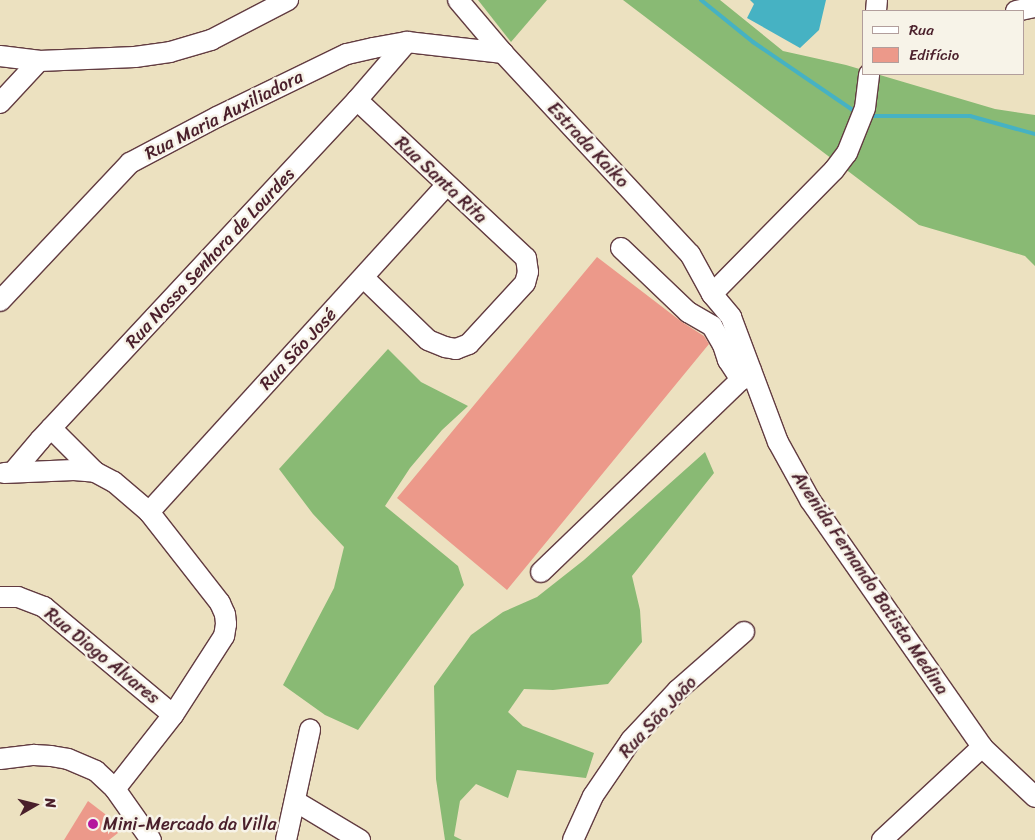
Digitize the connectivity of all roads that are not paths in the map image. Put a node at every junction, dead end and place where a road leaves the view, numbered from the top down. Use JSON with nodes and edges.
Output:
{"nodes":[{"id":1,"x":288,"y":0,"type":"edge"},
{"id":2,"x":458,"y":0,"type":"edge"},
{"id":3,"x":1035,"y":7,"type":"edge"},
{"id":4,"x":1021,"y":10,"type":"edge"},
{"id":5,"x":407,"y":42,"type":"junction"},
{"id":6,"x":503,"y":54,"type":"junction"},
{"id":7,"x":0,"y":56,"type":"edge"},
{"id":8,"x":39,"y":61,"type":"junction"},
{"id":9,"x":869,"y":75,"type":"edge"},
{"id":10,"x":357,"y":100,"type":"junction"},
{"id":11,"x":0,"y":103,"type":"edge"},
{"id":12,"x":446,"y":186,"type":"junction"},
{"id":13,"x":621,"y":248,"type":"dead end"},
{"id":14,"x":364,"y":278,"type":"junction"},
{"id":15,"x":712,"y":294,"type":"junction"},
{"id":16,"x":0,"y":301,"type":"edge"},
{"id":17,"x":746,"y":375,"type":"junction"},
{"id":18,"x":51,"y":428,"type":"junction"},
{"id":19,"x":95,"y":472,"type":"junction"},
{"id":20,"x":6,"y":473,"type":"edge"},
{"id":21,"x":149,"y":512,"type":"junction"},
{"id":22,"x":541,"y":572,"type":"dead end"},
{"id":23,"x":0,"y":597,"type":"edge"},
{"id":24,"x":744,"y":632,"type":"dead end"},
{"id":25,"x":173,"y":714,"type":"junction"},
{"id":26,"x":310,"y":730,"type":"dead end"},
{"id":27,"x":982,"y":747,"type":"junction"},
{"id":28,"x":0,"y":759,"type":"edge"},
{"id":29,"x":115,"y":789,"type":"junction"},
{"id":30,"x":1035,"y":797,"type":"edge"},
{"id":31,"x":295,"y":802,"type":"junction"},
{"id":32,"x":151,"y":840,"type":"edge"},
{"id":33,"x":286,"y":840,"type":"edge"},
{"id":34,"x":360,"y":840,"type":"edge"},
{"id":35,"x":574,"y":840,"type":"edge"},
{"id":36,"x":882,"y":840,"type":"edge"}],
"edges":[{"from":1,"to":8,"type":"street"},
{"from":2,"to":6,"type":"street","name":"Estrada Kaiko"},
{"from":3,"to":4,"type":"street"},
{"from":5,"to":6,"type":"street","name":"Rua Maria Auxiliadora"},
{"from":5,"to":10,"type":"street","name":"Rua Nossa Senhora de Lourdes"},
{"from":5,"to":16,"type":"street","name":"Rua Maria Auxiliadora"},
{"from":6,"to":15,"type":"street","name":"Estrada Kaiko"},
{"from":7,"to":8,"type":"street"},
{"from":8,"to":11,"type":"street"},
{"from":9,"to":15,"type":"street"},
{"from":10,"to":12,"type":"street","name":"Rua Santa Rita"},
{"from":10,"to":18,"type":"street","name":"Rua Nossa Senhora de Lourdes"},
{"from":12,"to":14,"type":"street","name":"Rua São José"},
{"from":12,"to":14,"type":"street","name":"Rua Santa Rita"},
{"from":13,"to":17,"type":"street"},
{"from":14,"to":21,"type":"street","name":"Rua São José"},
{"from":15,"to":17,"type":"street","name":"Avenida Fernando Batista Medina"},
{"from":17,"to":22,"type":"street"},
{"from":17,"to":27,"type":"street","name":"Avenida Fernando Batista Medina"},
{"from":18,"to":19,"type":"street"},
{"from":18,"to":20,"type":"street","name":"Rua Nossa Senhora de Lourdes"},
{"from":19,"to":20,"type":"street"},
{"from":19,"to":21,"type":"street"},
{"from":21,"to":25,"type":"street"},
{"from":23,"to":25,"type":"street","name":"Rua Diogo Alvares"},
{"from":24,"to":35,"type":"street","name":"Rua São João"},
{"from":25,"to":29,"type":"street"},
{"from":26,"to":31,"type":"street"},
{"from":27,"to":30,"type":"street","name":"Avenida Fernando Batista Medina"},
{"from":27,"to":36,"type":"street"},
{"from":28,"to":29,"type":"street"},
{"from":29,"to":32,"type":"street"},
{"from":31,"to":33,"type":"street"},
{"from":31,"to":34,"type":"street"}]}
